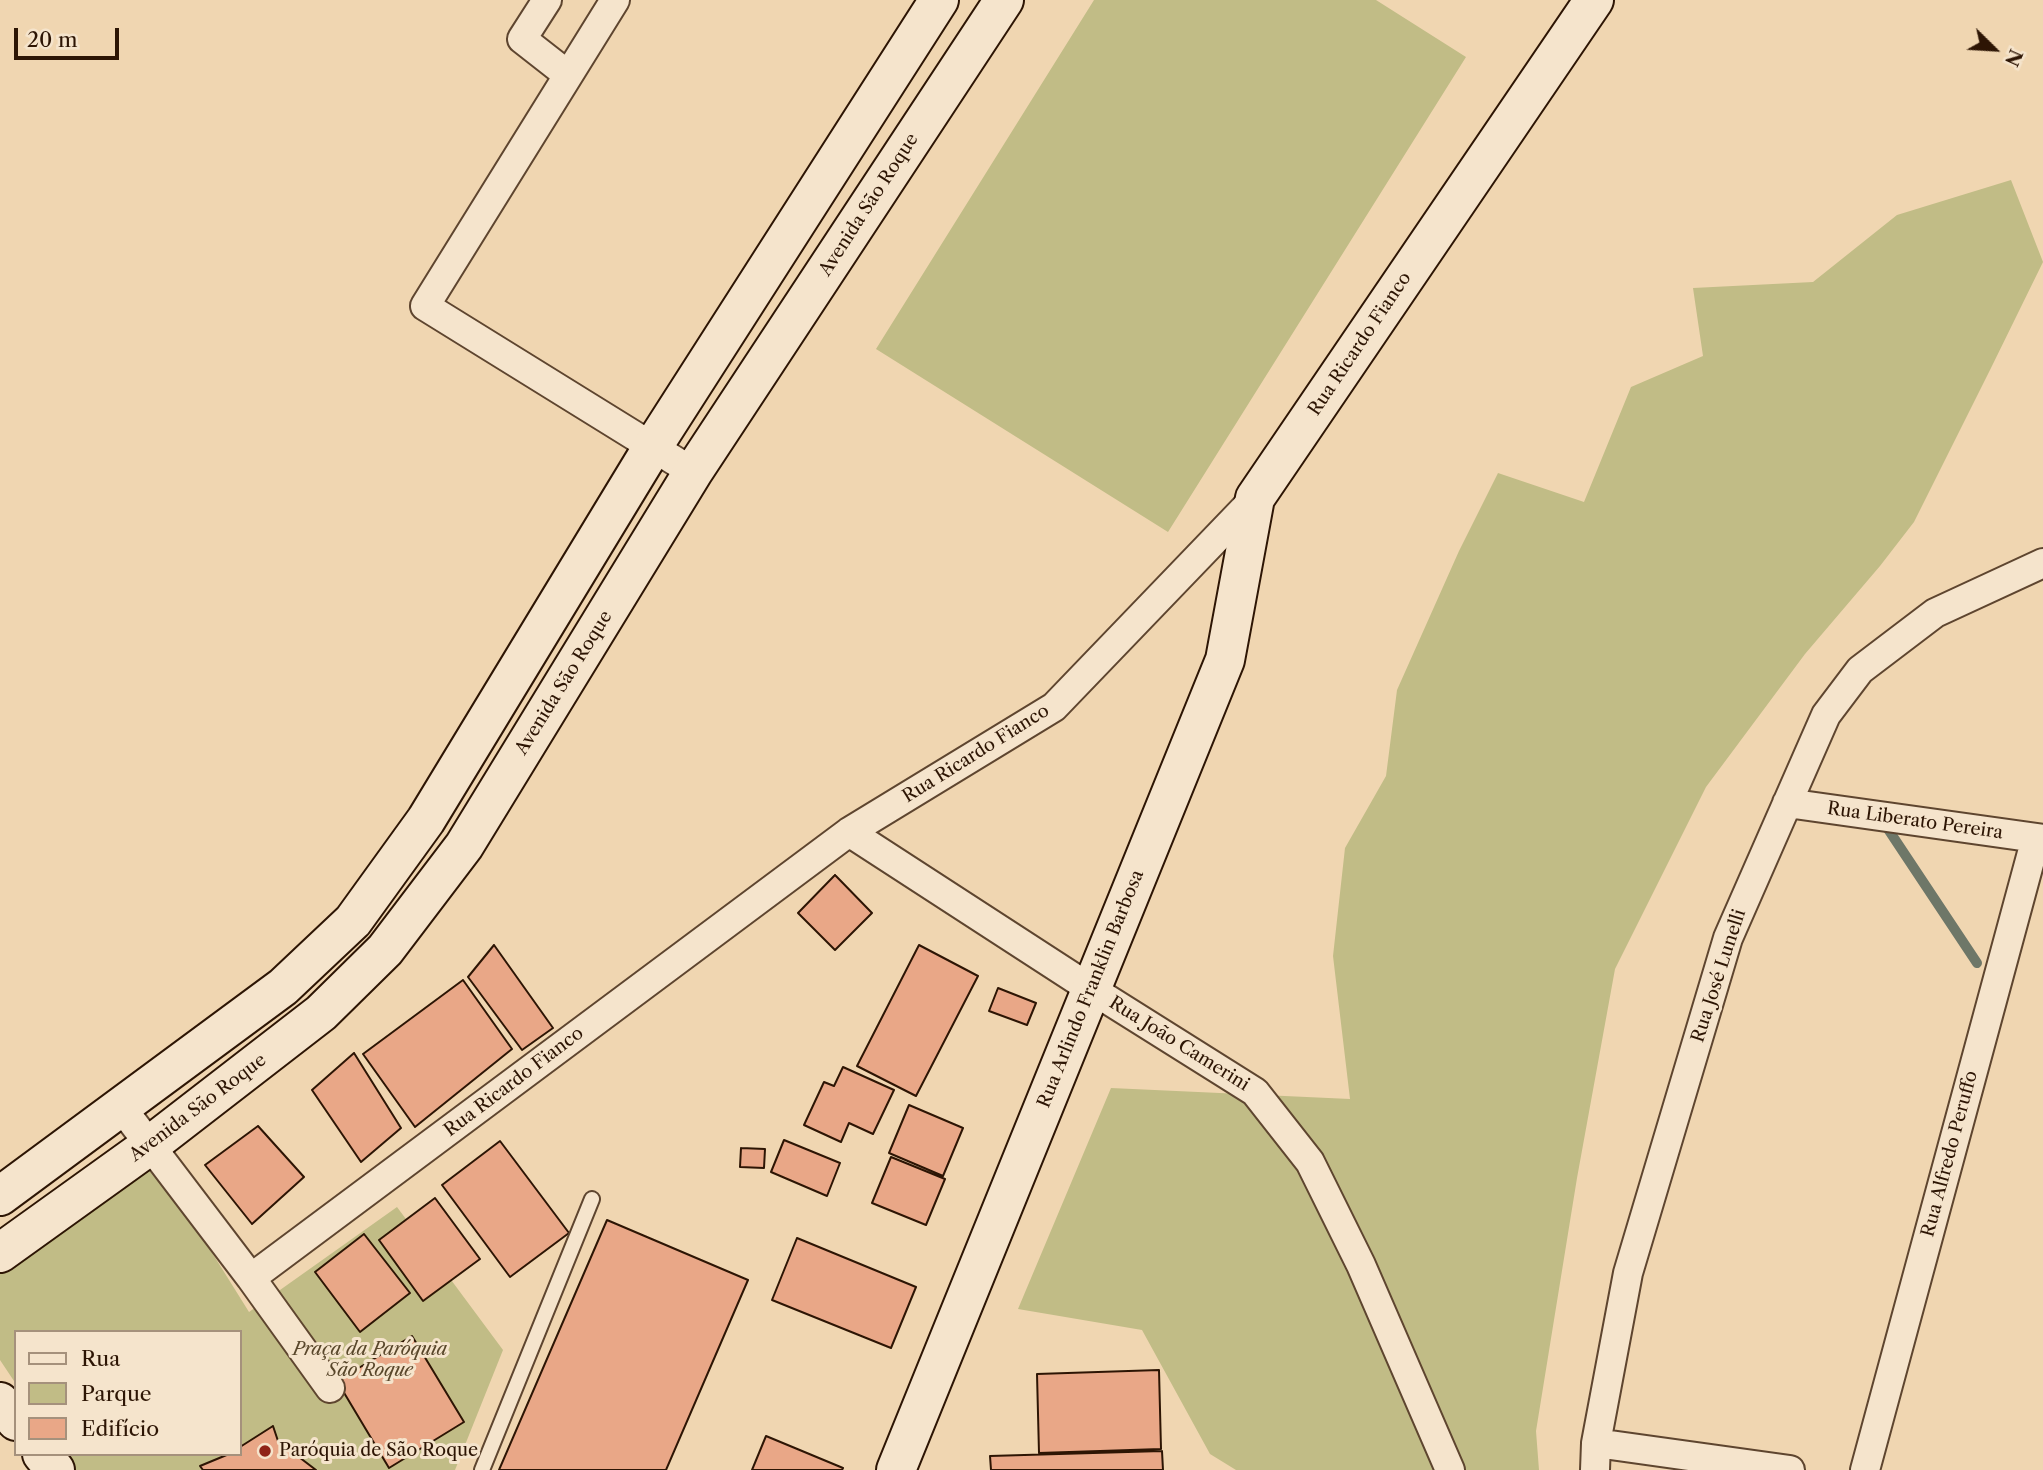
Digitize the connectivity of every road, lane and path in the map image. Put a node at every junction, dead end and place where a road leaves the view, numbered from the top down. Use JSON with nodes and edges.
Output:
{"nodes":[{"id":1,"x":547,"y":0,"type":"edge"},
{"id":2,"x":615,"y":0,"type":"edge"},
{"id":3,"x":939,"y":0,"type":"edge"},
{"id":4,"x":1003,"y":0,"type":"edge"},
{"id":5,"x":1594,"y":1,"type":"edge"},
{"id":6,"x":568,"y":75,"type":"junction"},
{"id":7,"x":838,"y":155,"type":"junction"},
{"id":8,"x":883,"y":184,"type":"junction"},
{"id":9,"x":652,"y":448,"type":"junction"},
{"id":10,"x":694,"y":472,"type":"junction"},
{"id":11,"x":1255,"y":498,"type":"junction"},
{"id":12,"x":2043,"y":563,"type":"edge"},
{"id":13,"x":1787,"y":803,"type":"junction"},
{"id":14,"x":426,"y":820,"type":"junction"},
{"id":15,"x":849,"y":832,"type":"junction"},
{"id":16,"x":2039,"y":839,"type":"edge"},
{"id":17,"x":464,"y":846,"type":"junction"},
{"id":18,"x":1091,"y":989,"type":"junction"},
{"id":19,"x":121,"y":1107,"type":"junction"},
{"id":20,"x":149,"y":1146,"type":"junction"},
{"id":21,"x":0,"y":1196,"type":"edge"},
{"id":22,"x":593,"y":1199,"type":"dead end"},
{"id":23,"x":0,"y":1253,"type":"edge"},
{"id":24,"x":251,"y":1278,"type":"junction"},
{"id":25,"x":330,"y":1388,"type":"dead end"},
{"id":26,"x":0,"y":1402,"type":"edge"},
{"id":27,"x":14,"y":1419,"type":"edge"},
{"id":28,"x":1596,"y":1456,"type":"edge"},
{"id":29,"x":482,"y":1470,"type":"edge"},
{"id":30,"x":896,"y":1470,"type":"edge"},
{"id":31,"x":1450,"y":1470,"type":"edge"},
{"id":32,"x":1790,"y":1470,"type":"edge"},
{"id":33,"x":1865,"y":1470,"type":"edge"}],
"edges":[{"from":1,"to":6,"type":"street"},
{"from":2,"to":6,"type":"street"},
{"from":3,"to":7,"type":"main road"},
{"from":4,"to":8,"type":"main road","name":"Avenida São Roque"},
{"from":5,"to":11,"type":"main road","name":"Rua Ricardo Fianco"},
{"from":6,"to":9,"type":"street"},
{"from":7,"to":8,"type":"main road"},
{"from":7,"to":9,"type":"main road"},
{"from":8,"to":10,"type":"main road","name":"Avenida São Roque"},
{"from":9,"to":10,"type":"street"},
{"from":9,"to":14,"type":"main road"},
{"from":10,"to":17,"type":"main road","name":"Avenida São Roque"},
{"from":11,"to":15,"type":"street","name":"Rua Ricardo Fianco"},
{"from":11,"to":18,"type":"main road","name":"Rua Arlindo Franklin Barbosa"},
{"from":12,"to":13,"type":"street","name":"Rua José Lunelli"},
{"from":13,"to":16,"type":"street","name":"Rua Liberato Pereira"},
{"from":13,"to":28,"type":"street","name":"Rua José Lunelli"},
{"from":14,"to":17,"type":"main road"},
{"from":14,"to":19,"type":"main road"},
{"from":15,"to":18,"type":"street","name":"Rua João Camerini"},
{"from":15,"to":24,"type":"street","name":"Rua Ricardo Fianco"},
{"from":16,"to":33,"type":"street","name":"Rua Alfredo Peruffo"},
{"from":17,"to":20,"type":"main road","name":"Avenida São Roque"},
{"from":18,"to":30,"type":"main road","name":"Rua Arlindo Franklin Barbosa"},
{"from":18,"to":31,"type":"street","name":"Rua João Camerini"},
{"from":19,"to":20,"type":"street"},
{"from":19,"to":21,"type":"main road"},
{"from":20,"to":23,"type":"main road","name":"Avenida São Roque"},
{"from":20,"to":24,"type":"street"},
{"from":22,"to":29,"type":"lane"},
{"from":24,"to":25,"type":"street"},
{"from":26,"to":27,"type":"main road"},
{"from":28,"to":32,"type":"street"}]}
